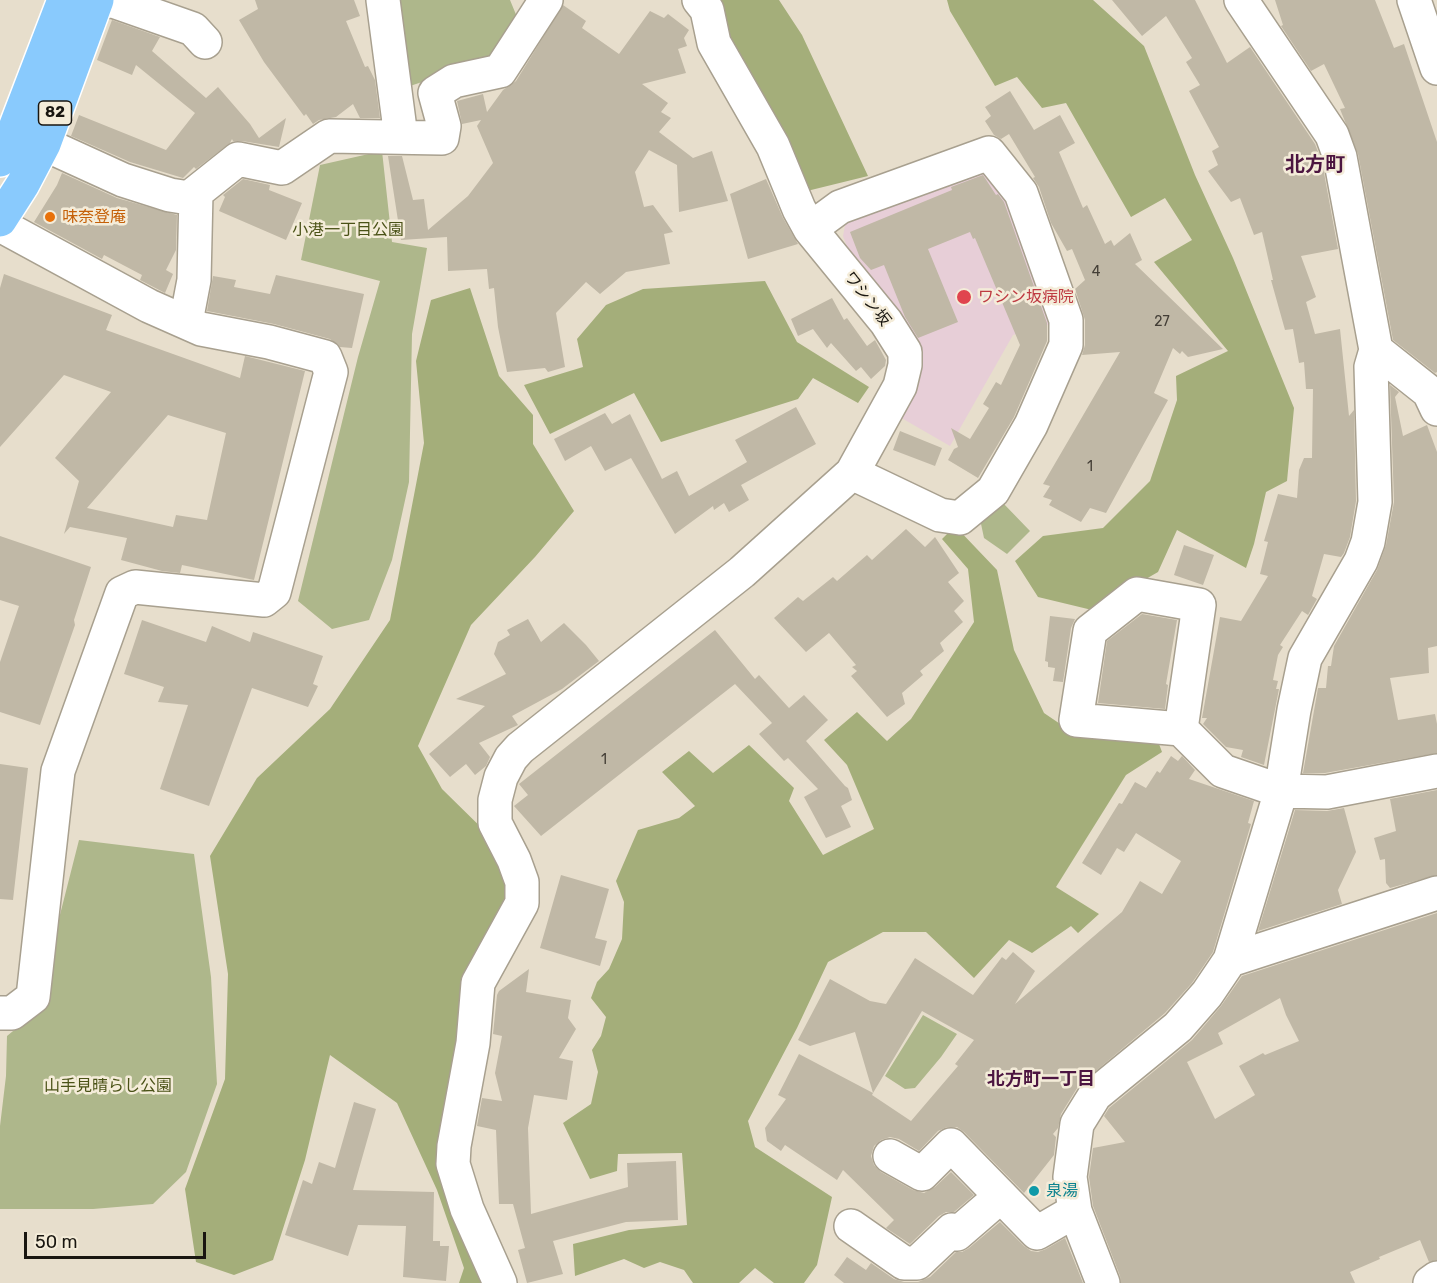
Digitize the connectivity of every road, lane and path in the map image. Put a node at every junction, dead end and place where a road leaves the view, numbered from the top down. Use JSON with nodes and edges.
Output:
{"nodes":[{"id":1,"x":64,"y":0,"type":"edge"},
{"id":2,"x":383,"y":0,"type":"edge"},
{"id":3,"x":546,"y":0,"type":"edge"},
{"id":4,"x":699,"y":0,"type":"edge"},
{"id":5,"x":1241,"y":0,"type":"edge"},
{"id":6,"x":1414,"y":0,"type":"edge"},
{"id":7,"x":96,"y":1,"type":"edge"},
{"id":8,"x":205,"y":42,"type":"dead end"},
{"id":9,"x":1437,"y":68,"type":"edge"},
{"id":10,"x":401,"y":137,"type":"junction"},
{"id":11,"x":44,"y":144,"type":"junction"},
{"id":12,"x":0,"y":160,"type":"edge"},
{"id":13,"x":196,"y":193,"type":"junction"},
{"id":14,"x":0,"y":220,"type":"edge"},
{"id":15,"x":0,"y":225,"type":"edge"},
{"id":16,"x":810,"y":229,"type":"junction"},
{"id":17,"x":186,"y":322,"type":"junction"},
{"id":18,"x":1376,"y":350,"type":"junction"},
{"id":19,"x":1434,"y":397,"type":"edge"},
{"id":20,"x":852,"y":473,"type":"junction"},
{"id":21,"x":1181,"y":729,"type":"junction"},
{"id":22,"x":1437,"y":771,"type":"edge"},
{"id":23,"x":1281,"y":791,"type":"junction"},
{"id":24,"x":1437,"y":893,"type":"edge"},
{"id":25,"x":1230,"y":960,"type":"junction"},
{"id":26,"x":0,"y":1013,"type":"edge"},
{"id":27,"x":890,"y":1156,"type":"dead end"},
{"id":28,"x":1001,"y":1196,"type":"junction"},
{"id":29,"x":1075,"y":1210,"type":"junction"},
{"id":30,"x":851,"y":1226,"type":"dead end"},
{"id":31,"x":1437,"y":1278,"type":"edge"},
{"id":32,"x":500,"y":1283,"type":"edge"},
{"id":33,"x":1103,"y":1283,"type":"edge"},
{"id":34,"x":1430,"y":1283,"type":"edge"}],
"edges":[{"from":1,"to":12,"type":"main road","number":"82"},
{"from":2,"to":10,"type":"street"},
{"from":3,"to":10,"type":"street"},
{"from":4,"to":16,"type":"street","name":"ワシン坂"},
{"from":5,"to":18,"type":"street"},
{"from":6,"to":9,"type":"street"},
{"from":7,"to":8,"type":"street"},
{"from":7,"to":11,"type":"main road","number":"82"},
{"from":10,"to":13,"type":"street"},
{"from":11,"to":13,"type":"street"},
{"from":11,"to":14,"type":"main road","number":"82"},
{"from":13,"to":17,"type":"street"},
{"from":15,"to":17,"type":"street"},
{"from":16,"to":20,"type":"street","name":"ワシン坂"},
{"from":16,"to":20,"type":"street"},
{"from":17,"to":26,"type":"street"},
{"from":18,"to":19,"type":"street"},
{"from":18,"to":23,"type":"street"},
{"from":20,"to":32,"type":"street","name":"ワシン坂"},
{"from":21,"to":21,"type":"street"},
{"from":21,"to":23,"type":"street"},
{"from":22,"to":23,"type":"street"},
{"from":23,"to":25,"type":"street"},
{"from":24,"to":25,"type":"street"},
{"from":25,"to":29,"type":"street"},
{"from":27,"to":28,"type":"street"},
{"from":28,"to":29,"type":"street"},
{"from":28,"to":30,"type":"street"},
{"from":29,"to":33,"type":"street"},
{"from":31,"to":34,"type":"street"}]}
